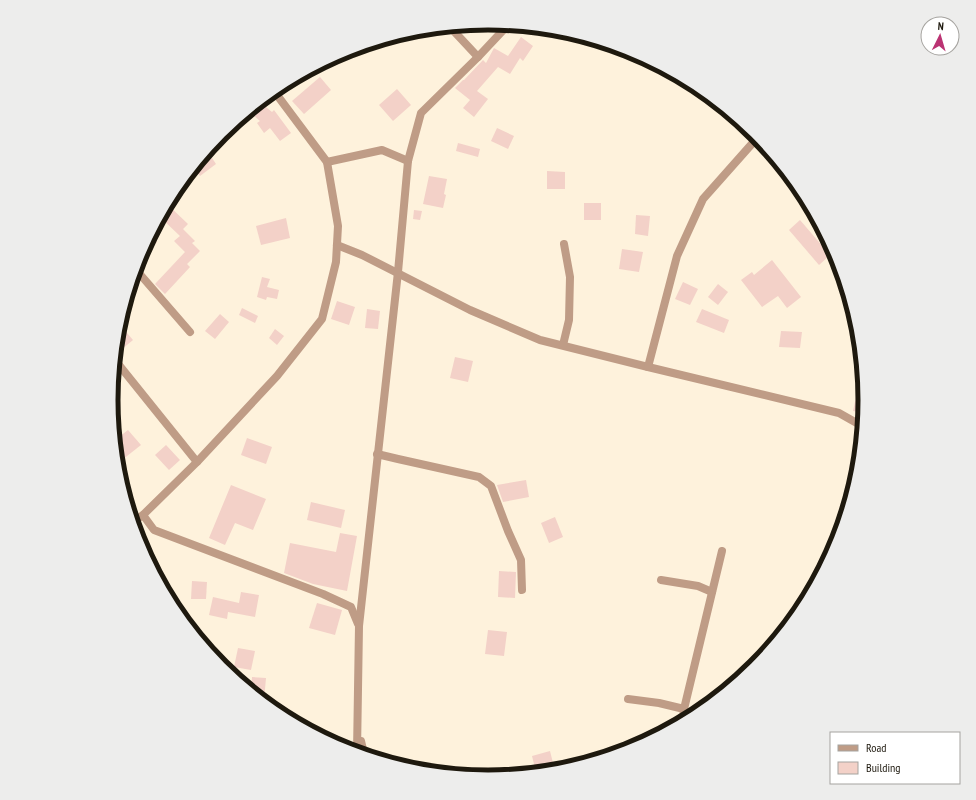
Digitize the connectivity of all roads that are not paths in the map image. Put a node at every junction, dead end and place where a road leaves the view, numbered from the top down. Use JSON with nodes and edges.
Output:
{"nodes":[{"id":1,"x":503,"y":31,"type":"edge"},
{"id":2,"x":454,"y":32,"type":"edge"},
{"id":3,"x":478,"y":57,"type":"junction"},
{"id":4,"x":278,"y":95,"type":"edge"},
{"id":5,"x":754,"y":142,"type":"edge"},
{"id":6,"x":408,"y":161,"type":"junction"},
{"id":7,"x":327,"y":162,"type":"junction"},
{"id":8,"x":564,"y":244,"type":"dead end"},
{"id":9,"x":337,"y":245,"type":"junction"},
{"id":10,"x":398,"y":272,"type":"junction"},
{"id":11,"x":140,"y":276,"type":"edge"},
{"id":12,"x":190,"y":332,"type":"dead end"},
{"id":13,"x":563,"y":345,"type":"junction"},
{"id":14,"x":120,"y":366,"type":"edge"},
{"id":15,"x":648,"y":367,"type":"junction"},
{"id":16,"x":857,"y":423,"type":"edge"},
{"id":17,"x":377,"y":454,"type":"junction"},
{"id":18,"x":197,"y":462,"type":"junction"},
{"id":19,"x":143,"y":516,"type":"junction"},
{"id":20,"x":138,"y":519,"type":"edge"},
{"id":21,"x":722,"y":551,"type":"dead end"},
{"id":22,"x":661,"y":580,"type":"dead end"},
{"id":23,"x":522,"y":590,"type":"dead end"},
{"id":24,"x":712,"y":592,"type":"junction"},
{"id":25,"x":359,"y":626,"type":"junction"},
{"id":26,"x":628,"y":699,"type":"dead end"},
{"id":27,"x":684,"y":709,"type":"junction"},
{"id":28,"x":684,"y":714,"type":"edge"},
{"id":29,"x":358,"y":733,"type":"junction"},
{"id":30,"x":358,"y":746,"type":"edge"},
{"id":31,"x":362,"y":748,"type":"edge"}],
"edges":[{"from":1,"to":3,"type":"street"},
{"from":2,"to":3,"type":"street"},
{"from":3,"to":6,"type":"street"},
{"from":4,"to":7,"type":"street"},
{"from":5,"to":15,"type":"street"},
{"from":6,"to":7,"type":"street"},
{"from":6,"to":10,"type":"street"},
{"from":7,"to":9,"type":"street"},
{"from":8,"to":13,"type":"street"},
{"from":9,"to":10,"type":"street"},
{"from":9,"to":18,"type":"street"},
{"from":10,"to":13,"type":"street"},
{"from":10,"to":17,"type":"street"},
{"from":11,"to":12,"type":"street"},
{"from":13,"to":15,"type":"street"},
{"from":14,"to":18,"type":"street"},
{"from":15,"to":16,"type":"street"},
{"from":17,"to":23,"type":"street"},
{"from":17,"to":25,"type":"street"},
{"from":18,"to":19,"type":"street"},
{"from":19,"to":20,"type":"street"},
{"from":19,"to":25,"type":"street"},
{"from":21,"to":24,"type":"street"},
{"from":22,"to":24,"type":"street"},
{"from":24,"to":27,"type":"street"},
{"from":25,"to":29,"type":"street"},
{"from":26,"to":27,"type":"street"},
{"from":27,"to":28,"type":"street"},
{"from":29,"to":30,"type":"street"},
{"from":29,"to":31,"type":"street"}]}
